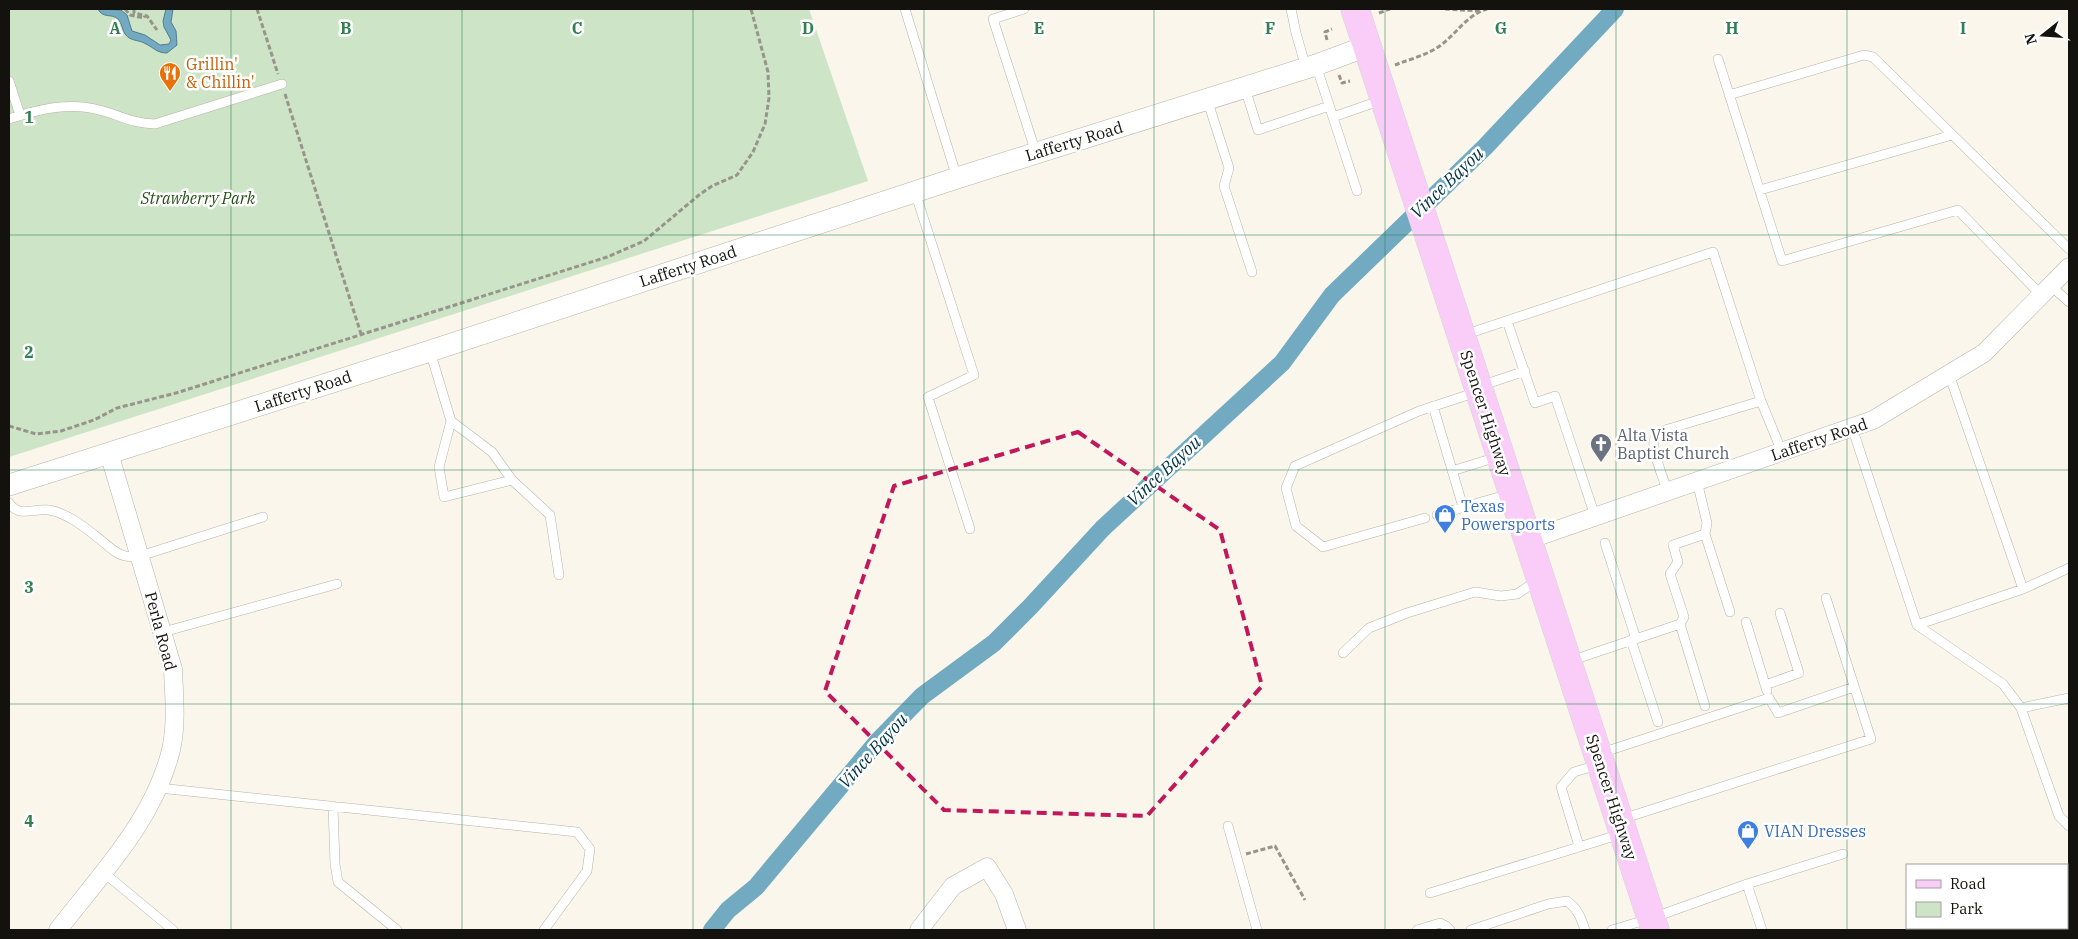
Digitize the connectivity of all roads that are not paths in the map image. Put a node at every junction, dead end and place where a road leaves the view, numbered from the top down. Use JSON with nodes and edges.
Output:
{"nodes":[{"id":1,"x":905,"y":9,"type":"edge"},
{"id":2,"x":1024,"y":9,"type":"edge"},
{"id":3,"x":1291,"y":9,"type":"edge"},
{"id":4,"x":1355,"y":9,"type":"edge"},
{"id":5,"x":1367,"y":46,"type":"junction"},
{"id":6,"x":1718,"y":59,"type":"dead end"},
{"id":7,"x":1311,"y":67,"type":"junction"},
{"id":8,"x":9,"y":81,"type":"edge"},
{"id":9,"x":282,"y":84,"type":"road end"},
{"id":10,"x":1245,"y":88,"type":"junction"},
{"id":11,"x":1729,"y":95,"type":"junction"},
{"id":12,"x":1384,"y":99,"type":"junction"},
{"id":13,"x":1207,"y":100,"type":"junction"},
{"id":14,"x":1330,"y":106,"type":"junction"},
{"id":15,"x":20,"y":115,"type":"junction"},
{"id":16,"x":1333,"y":117,"type":"junction"},
{"id":17,"x":9,"y":119,"type":"edge"},
{"id":18,"x":1952,"y":134,"type":"junction"},
{"id":19,"x":1036,"y":153,"type":"junction"},
{"id":20,"x":957,"y":178,"type":"junction"},
{"id":21,"x":1357,"y":190,"type":"dead end"},
{"id":22,"x":1760,"y":190,"type":"junction"},
{"id":23,"x":915,"y":192,"type":"junction"},
{"id":24,"x":2069,"y":249,"type":"edge"},
{"id":25,"x":2069,"y":267,"type":"edge"},
{"id":26,"x":1252,"y":272,"type":"dead end"},
{"id":27,"x":2046,"y":290,"type":"junction"},
{"id":28,"x":2069,"y":302,"type":"edge"},
{"id":29,"x":1507,"y":321,"type":"junction"},
{"id":30,"x":1461,"y":336,"type":"junction"},
{"id":31,"x":430,"y":350,"type":"junction"},
{"id":32,"x":1525,"y":372,"type":"junction"},
{"id":33,"x":1950,"y":374,"type":"junction"},
{"id":34,"x":1479,"y":389,"type":"junction"},
{"id":35,"x":1761,"y":402,"type":"junction"},
{"id":36,"x":1433,"y":406,"type":"junction"},
{"id":37,"x":451,"y":421,"type":"junction"},
{"id":38,"x":1852,"y":427,"type":"junction"},
{"id":39,"x":1782,"y":452,"type":"junction"},
{"id":40,"x":109,"y":453,"type":"junction"},
{"id":41,"x":1500,"y":456,"type":"junction"},
{"id":42,"x":1452,"y":471,"type":"junction"},
{"id":43,"x":512,"y":480,"type":"junction"},
{"id":44,"x":1697,"y":481,"type":"junction"},
{"id":45,"x":9,"y":485,"type":"edge"},
{"id":46,"x":1667,"y":491,"type":"junction"},
{"id":47,"x":1513,"y":493,"type":"junction"},
{"id":48,"x":9,"y":503,"type":"edge"},
{"id":49,"x":1463,"y":507,"type":"junction"},
{"id":50,"x":1437,"y":515,"type":"dead end"},
{"id":51,"x":1595,"y":516,"type":"junction"},
{"id":52,"x":263,"y":517,"type":"dead end"},
{"id":53,"x":1425,"y":518,"type":"dead end"},
{"id":54,"x":970,"y":529,"type":"dead end"},
{"id":55,"x":1705,"y":534,"type":"junction"},
{"id":56,"x":1528,"y":540,"type":"junction"},
{"id":57,"x":1605,"y":543,"type":"dead end"},
{"id":58,"x":140,"y":556,"type":"junction"},
{"id":59,"x":2069,"y":568,"type":"edge"},
{"id":60,"x":559,"y":575,"type":"dead end"},
{"id":61,"x":1541,"y":578,"type":"junction"},
{"id":62,"x":337,"y":584,"type":"dead end"},
{"id":63,"x":2022,"y":588,"type":"junction"},
{"id":64,"x":1826,"y":598,"type":"dead end"},
{"id":65,"x":1730,"y":612,"type":"dead end"},
{"id":66,"x":1780,"y":613,"type":"dead end"},
{"id":67,"x":1746,"y":622,"type":"dead end"},
{"id":68,"x":1680,"y":624,"type":"junction"},
{"id":69,"x":1917,"y":625,"type":"junction"},
{"id":70,"x":163,"y":632,"type":"junction"},
{"id":71,"x":1634,"y":639,"type":"junction"},
{"id":72,"x":1343,"y":653,"type":"dead end"},
{"id":73,"x":1568,"y":662,"type":"junction"},
{"id":74,"x":1765,"y":686,"type":"junction"},
{"id":75,"x":1854,"y":688,"type":"junction"},
{"id":76,"x":1769,"y":698,"type":"junction"},
{"id":77,"x":2069,"y":698,"type":"edge"},
{"id":78,"x":1705,"y":706,"type":"dead end"},
{"id":79,"x":2021,"y":708,"type":"junction"},
{"id":80,"x":1658,"y":722,"type":"dead end"},
{"id":81,"x":1600,"y":759,"type":"junction"},
{"id":82,"x":159,"y":788,"type":"junction"},
{"id":83,"x":332,"y":806,"type":"junction"},
{"id":84,"x":1228,"y":826,"type":"dead end"},
{"id":85,"x":1622,"y":826,"type":"junction"},
{"id":86,"x":2069,"y":826,"type":"edge"},
{"id":87,"x":1579,"y":846,"type":"junction"},
{"id":88,"x":1843,"y":854,"type":"dead end"},
{"id":89,"x":103,"y":872,"type":"junction"},
{"id":90,"x":1747,"y":884,"type":"junction"},
{"id":91,"x":1430,"y":893,"type":"dead end"},
{"id":92,"x":1654,"y":924,"type":"edge"},
{"id":93,"x":58,"y":930,"type":"edge"},
{"id":94,"x":173,"y":930,"type":"edge"},
{"id":95,"x":397,"y":930,"type":"edge"},
{"id":96,"x":544,"y":930,"type":"edge"},
{"id":97,"x":919,"y":930,"type":"edge"},
{"id":98,"x":1017,"y":930,"type":"edge"},
{"id":99,"x":1257,"y":930,"type":"edge"},
{"id":100,"x":1417,"y":930,"type":"edge"},
{"id":101,"x":1450,"y":930,"type":"edge"},
{"id":102,"x":1471,"y":930,"type":"edge"},
{"id":103,"x":1585,"y":930,"type":"edge"},
{"id":104,"x":1612,"y":930,"type":"edge"},
{"id":105,"x":1762,"y":930,"type":"edge"}],
"edges":[{"from":1,"to":20,"type":"lane"},
{"from":2,"to":19,"type":"lane"},
{"from":3,"to":7,"type":"lane"},
{"from":4,"to":5,"type":"main road","name":"Spencer Highway"},
{"from":5,"to":7,"type":"street","name":"Lafferty Road"},
{"from":5,"to":12,"type":"main road","name":"Spencer Highway"},
{"from":6,"to":11,"type":"lane"},
{"from":7,"to":10,"type":"street","name":"Lafferty Road"},
{"from":7,"to":14,"type":"lane"},
{"from":8,"to":15,"type":"lane"},
{"from":9,"to":15,"type":"lane"},
{"from":10,"to":13,"type":"street","name":"Lafferty Road"},
{"from":10,"to":14,"type":"lane"},
{"from":11,"to":18,"type":"lane"},
{"from":11,"to":22,"type":"lane"},
{"from":12,"to":16,"type":"lane"},
{"from":12,"to":30,"type":"main road","name":"Spencer Highway"},
{"from":13,"to":19,"type":"street","name":"Lafferty Road"},
{"from":13,"to":26,"type":"lane"},
{"from":14,"to":16,"type":"lane"},
{"from":15,"to":17,"type":"lane"},
{"from":16,"to":21,"type":"lane"},
{"from":18,"to":22,"type":"lane"},
{"from":18,"to":24,"type":"lane"},
{"from":19,"to":20,"type":"street","name":"Lafferty Road"},
{"from":20,"to":23,"type":"street","name":"Lafferty Road"},
{"from":22,"to":27,"type":"lane"},
{"from":23,"to":31,"type":"street","name":"Lafferty Road"},
{"from":23,"to":54,"type":"lane"},
{"from":25,"to":27,"type":"street","name":"Lafferty Road"},
{"from":27,"to":28,"type":"lane"},
{"from":27,"to":33,"type":"street","name":"Lafferty Road"},
{"from":29,"to":30,"type":"lane"},
{"from":29,"to":32,"type":"lane"},
{"from":29,"to":35,"type":"lane"},
{"from":30,"to":34,"type":"main road","name":"Spencer Highway"},
{"from":31,"to":37,"type":"lane"},
{"from":31,"to":40,"type":"street","name":"Lafferty Road"},
{"from":32,"to":34,"type":"lane"},
{"from":32,"to":51,"type":"lane"},
{"from":33,"to":38,"type":"street","name":"Lafferty Road"},
{"from":33,"to":63,"type":"lane"},
{"from":34,"to":36,"type":"lane"},
{"from":34,"to":41,"type":"main road","name":"Spencer Highway"},
{"from":35,"to":39,"type":"lane"},
{"from":35,"to":46,"type":"lane"},
{"from":36,"to":42,"type":"lane"},
{"from":36,"to":53,"type":"lane"},
{"from":37,"to":43,"type":"lane"},
{"from":37,"to":43,"type":"lane"},
{"from":38,"to":39,"type":"street","name":"Lafferty Road"},
{"from":38,"to":69,"type":"lane"},
{"from":39,"to":44,"type":"street","name":"Lafferty Road"},
{"from":40,"to":45,"type":"street","name":"Lafferty Road"},
{"from":40,"to":58,"type":"street","name":"Perla Road"},
{"from":41,"to":42,"type":"lane"},
{"from":41,"to":47,"type":"main road","name":"Spencer Highway"},
{"from":42,"to":49,"type":"lane"},
{"from":43,"to":60,"type":"lane"},
{"from":44,"to":46,"type":"street","name":"Lafferty Road"},
{"from":44,"to":55,"type":"lane"},
{"from":46,"to":51,"type":"street","name":"Lafferty Road"},
{"from":47,"to":49,"type":"lane"},
{"from":47,"to":56,"type":"main road","name":"Spencer Highway"},
{"from":48,"to":58,"type":"lane"},
{"from":49,"to":50,"type":"lane"},
{"from":51,"to":56,"type":"street","name":"Lafferty Road"},
{"from":52,"to":58,"type":"lane"},
{"from":55,"to":65,"type":"lane"},
{"from":55,"to":68,"type":"lane"},
{"from":56,"to":61,"type":"main road","name":"Spencer Highway"},
{"from":57,"to":71,"type":"lane"},
{"from":58,"to":70,"type":"street","name":"Perla Road"},
{"from":59,"to":63,"type":"lane"},
{"from":61,"to":72,"type":"lane"},
{"from":61,"to":73,"type":"main road","name":"Spencer Highway"},
{"from":62,"to":70,"type":"lane"},
{"from":63,"to":69,"type":"lane"},
{"from":64,"to":75,"type":"lane"},
{"from":66,"to":74,"type":"lane"},
{"from":67,"to":74,"type":"lane"},
{"from":68,"to":71,"type":"lane"},
{"from":68,"to":78,"type":"lane"},
{"from":69,"to":79,"type":"lane"},
{"from":70,"to":82,"type":"street","name":"Perla Road"},
{"from":71,"to":73,"type":"lane"},
{"from":71,"to":80,"type":"lane"},
{"from":73,"to":81,"type":"main road","name":"Spencer Highway"},
{"from":74,"to":76,"type":"lane"},
{"from":75,"to":76,"type":"lane"},
{"from":75,"to":85,"type":"lane"},
{"from":76,"to":81,"type":"lane"},
{"from":77,"to":79,"type":"lane"},
{"from":79,"to":86,"type":"lane"},
{"from":81,"to":85,"type":"main road","name":"Spencer Highway"},
{"from":81,"to":87,"type":"lane"},
{"from":82,"to":83,"type":"lane"},
{"from":82,"to":89,"type":"street","name":"Perla Road"},
{"from":83,"to":95,"type":"lane"},
{"from":83,"to":96,"type":"lane"},
{"from":84,"to":99,"type":"lane"},
{"from":85,"to":87,"type":"lane"},
{"from":85,"to":92,"type":"main road","name":"Spencer Highway"},
{"from":87,"to":91,"type":"lane"},
{"from":88,"to":90,"type":"lane"},
{"from":89,"to":93,"type":"street","name":"Perla Road"},
{"from":89,"to":94,"type":"lane"},
{"from":90,"to":92,"type":"lane"},
{"from":90,"to":105,"type":"lane"},
{"from":92,"to":104,"type":"lane"},
{"from":97,"to":98,"type":"street"},
{"from":100,"to":101,"type":"lane"},
{"from":102,"to":103,"type":"lane"}]}
